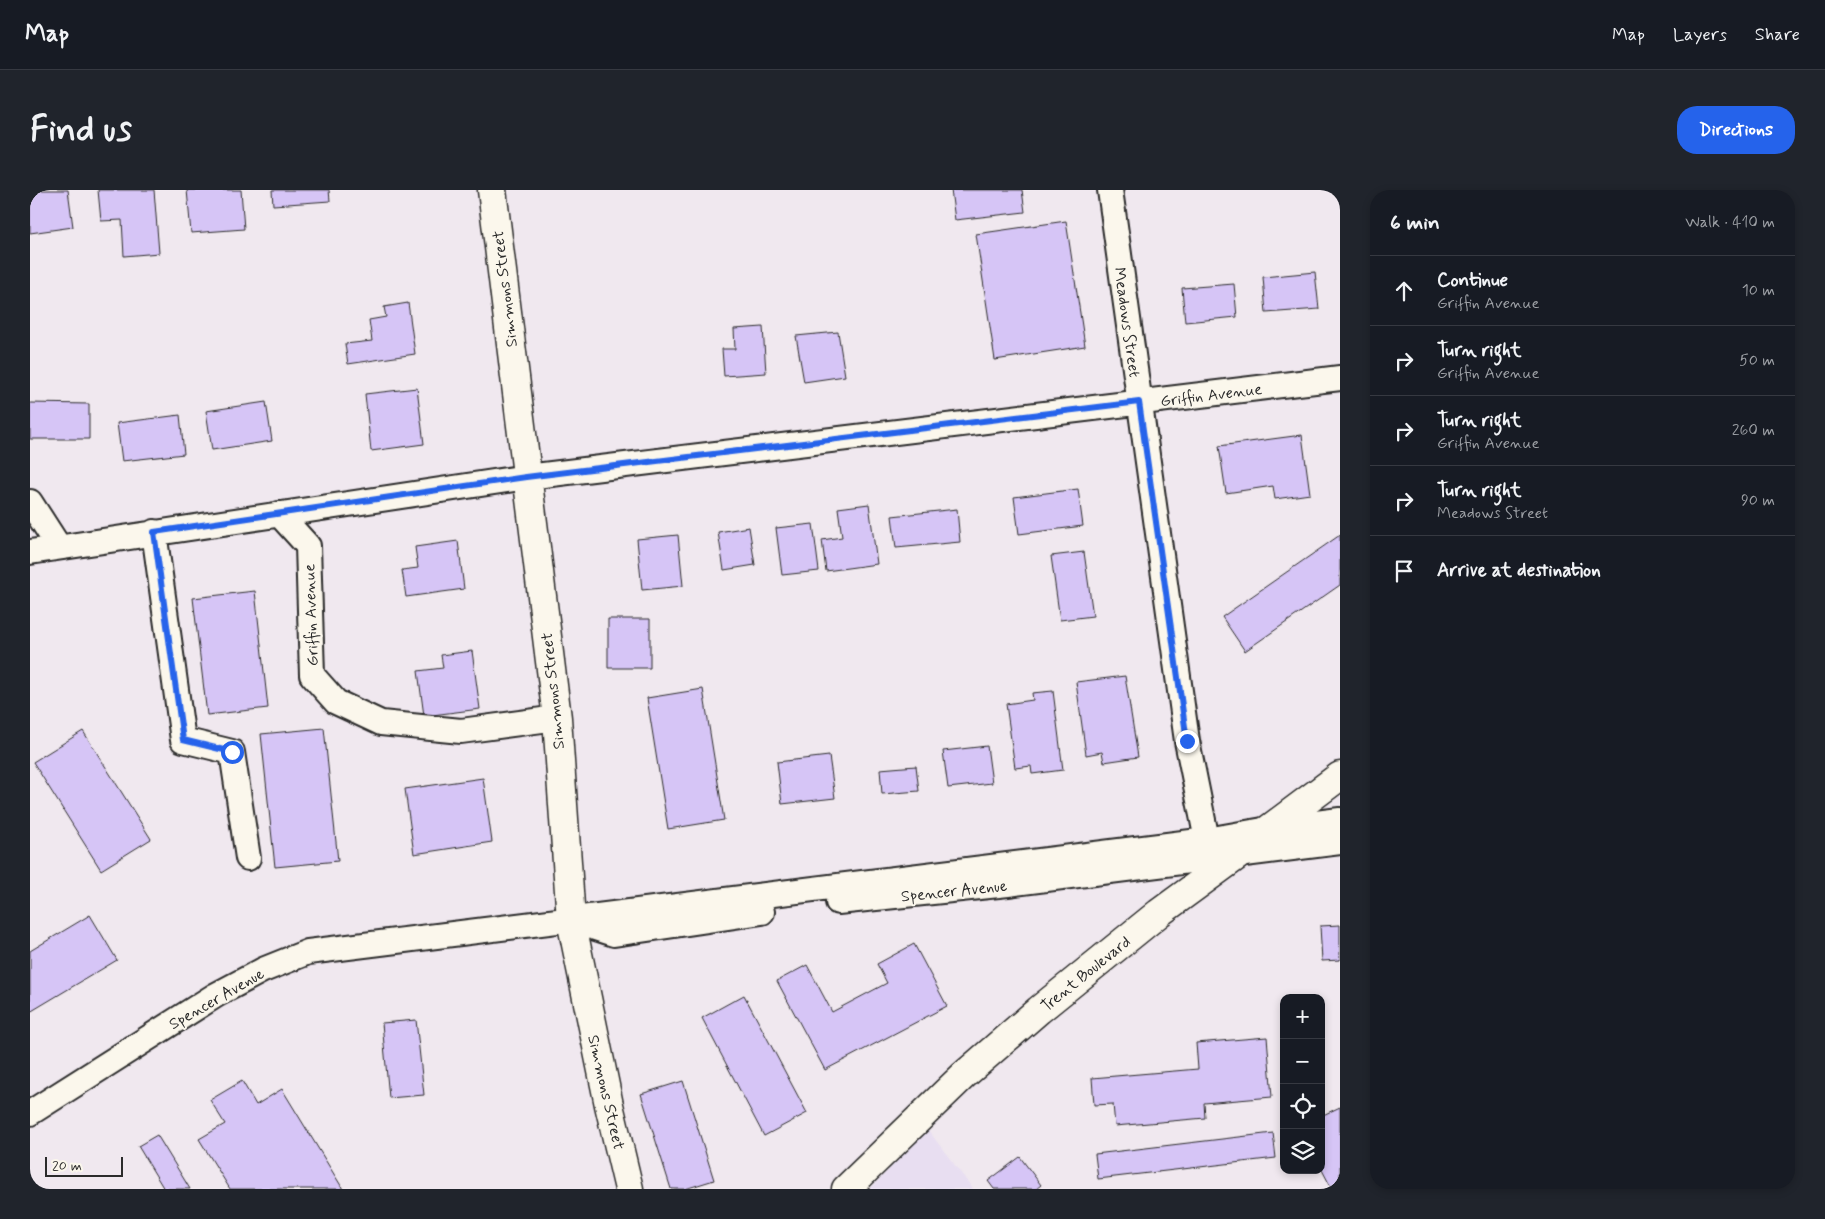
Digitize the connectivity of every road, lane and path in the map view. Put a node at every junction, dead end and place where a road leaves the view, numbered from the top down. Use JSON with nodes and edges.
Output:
{"nodes":[{"id":1,"x":492,"y":190,"type":"edge"},
{"id":2,"x":1110,"y":190,"type":"edge"},
{"id":3,"x":1340,"y":378,"type":"edge"},
{"id":4,"x":1139,"y":402,"type":"junction"},
{"id":5,"x":526,"y":477,"type":"junction"},
{"id":6,"x":30,"y":502,"type":"edge"},
{"id":7,"x":279,"y":514,"type":"junction"},
{"id":8,"x":154,"y":532,"type":"junction"},
{"id":9,"x":59,"y":547,"type":"junction"},
{"id":10,"x":30,"y":552,"type":"edge"},
{"id":11,"x":557,"y":718,"type":"junction"},
{"id":12,"x":1340,"y":776,"type":"edge"},
{"id":13,"x":1340,"y":820,"type":"edge"},
{"id":14,"x":1269,"y":829,"type":"junction"},
{"id":15,"x":1207,"y":840,"type":"junction"},
{"id":16,"x":1340,"y":842,"type":"edge"},
{"id":17,"x":1241,"y":853,"type":"junction"},
{"id":18,"x":248,"y":858,"type":"dead end"},
{"id":19,"x":571,"y":920,"type":"junction"},
{"id":20,"x":30,"y":1113,"type":"edge"},
{"id":21,"x":630,"y":1189,"type":"edge"},
{"id":22,"x":846,"y":1189,"type":"edge"}],
"edges":[{"from":1,"to":5,"type":"street","name":"Simmons Street"},
{"from":2,"to":4,"type":"street","name":"Meadows Street"},
{"from":3,"to":4,"type":"street","name":"Griffin Avenue"},
{"from":4,"to":5,"type":"street","name":"Griffin Avenue"},
{"from":4,"to":15,"type":"street","name":"Meadows Street"},
{"from":5,"to":7,"type":"street","name":"Griffin Avenue"},
{"from":5,"to":11,"type":"street","name":"Simmons Street"},
{"from":6,"to":9,"type":"street"},
{"from":7,"to":8,"type":"street","name":"Griffin Avenue"},
{"from":7,"to":11,"type":"street","name":"Griffin Avenue"},
{"from":8,"to":9,"type":"street","name":"Griffin Avenue"},
{"from":8,"to":18,"type":"street"},
{"from":9,"to":10,"type":"street","name":"Griffin Avenue"},
{"from":11,"to":19,"type":"street","name":"Simmons Street"},
{"from":12,"to":14,"type":"street","name":"Trent Boulevard"},
{"from":13,"to":14,"type":"street","name":"Spencer Avenue"},
{"from":14,"to":15,"type":"street","name":"Spencer Avenue"},
{"from":14,"to":17,"type":"street","name":"Trent Boulevard"},
{"from":15,"to":19,"type":"street","name":"Spencer Avenue"},
{"from":16,"to":17,"type":"street","name":"Spencer Avenue"},
{"from":17,"to":19,"type":"street","name":"Spencer Avenue"},
{"from":17,"to":22,"type":"street","name":"Trent Boulevard"},
{"from":19,"to":20,"type":"street","name":"Spencer Avenue"},
{"from":19,"to":21,"type":"street","name":"Simmons Street"}]}
